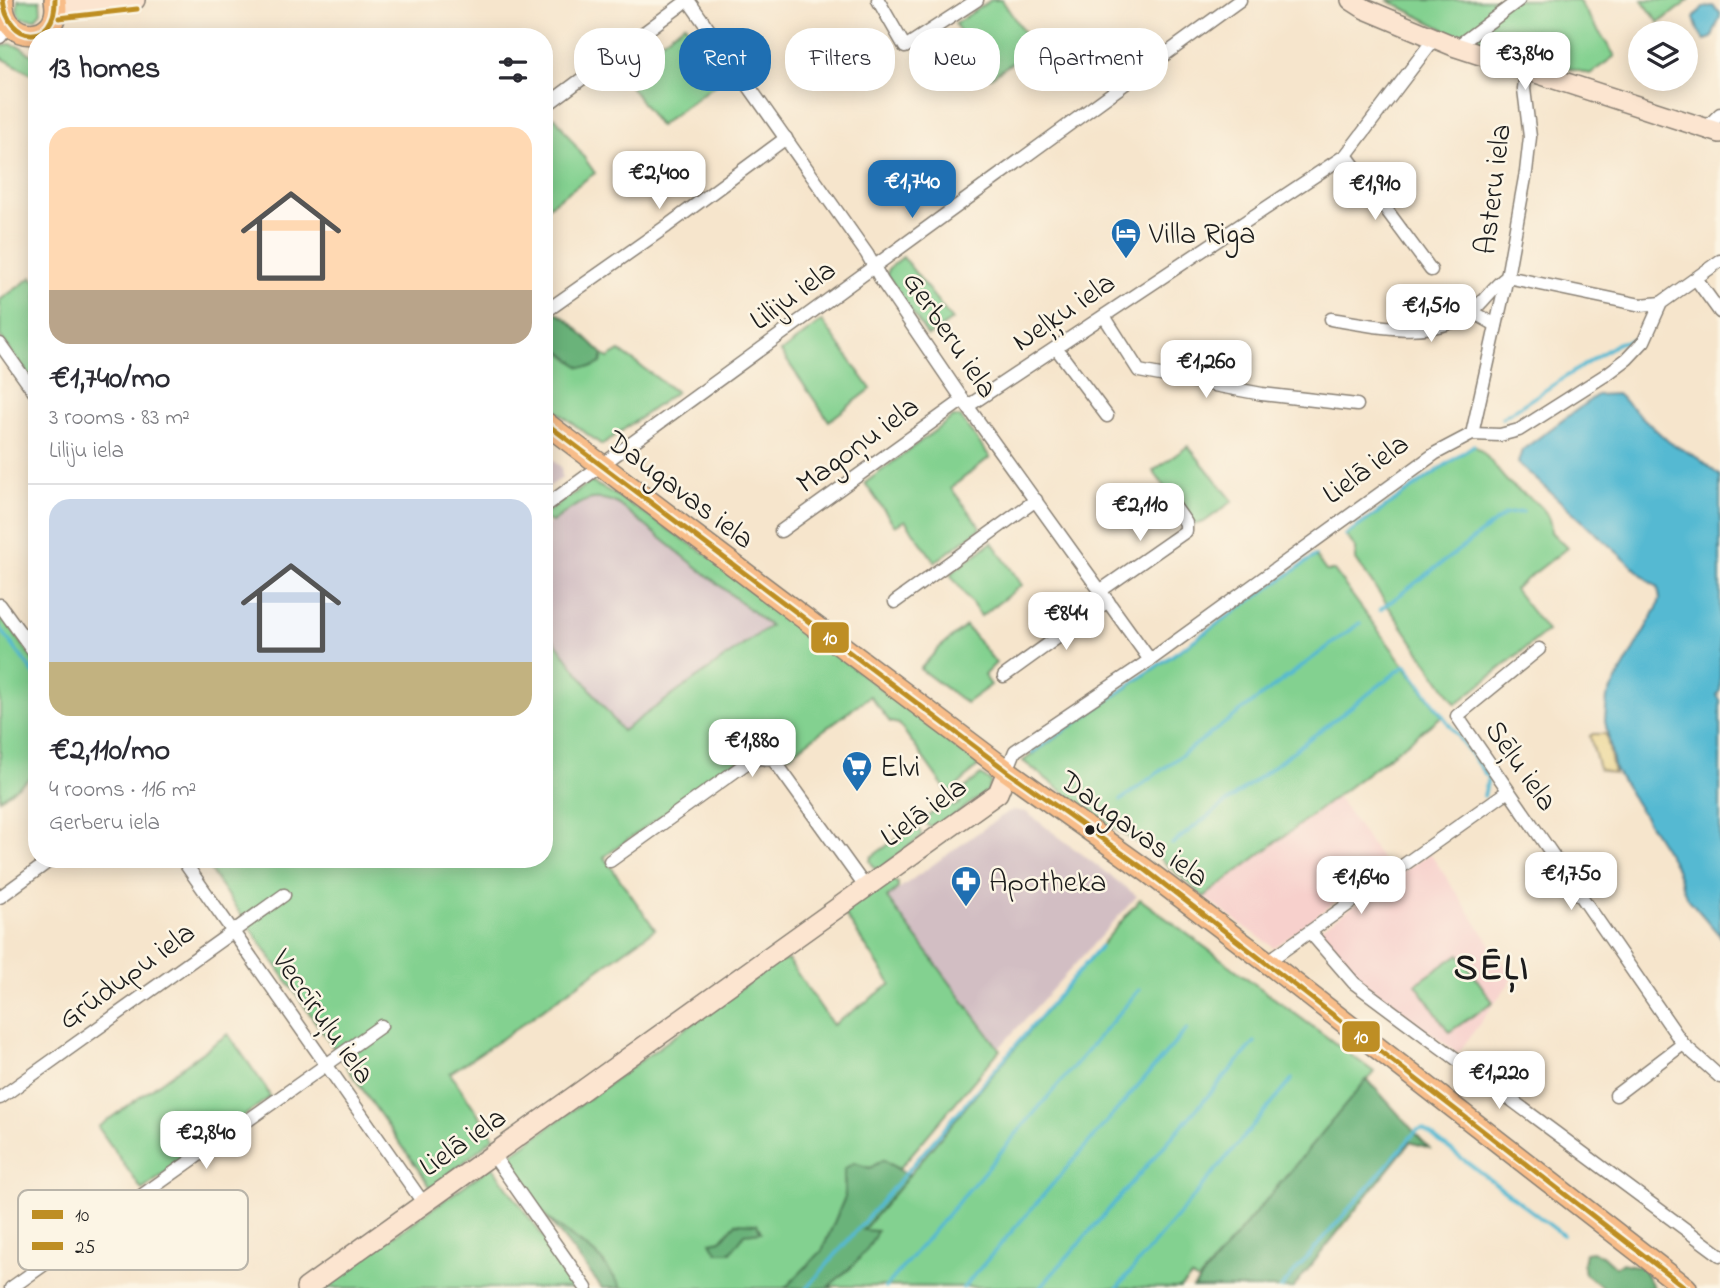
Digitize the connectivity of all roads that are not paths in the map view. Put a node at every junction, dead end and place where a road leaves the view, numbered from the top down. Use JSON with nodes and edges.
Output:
{"nodes":[{"id":1,"x":3,"y":0,"type":"edge"},
{"id":2,"x":135,"y":0,"type":"edge"},
{"id":3,"x":688,"y":0,"type":"edge"},
{"id":4,"x":878,"y":0,"type":"edge"},
{"id":5,"x":977,"y":0,"type":"edge"},
{"id":6,"x":1240,"y":0,"type":"edge"},
{"id":7,"x":1351,"y":0,"type":"edge"},
{"id":8,"x":1519,"y":0,"type":"edge"},
{"id":9,"x":56,"y":5,"type":"edge"},
{"id":10,"x":48,"y":28,"type":"edge"},
{"id":11,"x":5,"y":32,"type":"edge"},
{"id":12,"x":28,"y":34,"type":"edge"},
{"id":13,"x":1434,"y":39,"type":"junction"},
{"id":14,"x":1456,"y":47,"type":"junction"},
{"id":15,"x":1527,"y":72,"type":"junction"},
{"id":16,"x":553,"y":100,"type":"edge"},
{"id":17,"x":1717,"y":126,"type":"edge"},
{"id":18,"x":786,"y":138,"type":"junction"},
{"id":19,"x":1346,"y":155,"type":"junction"},
{"id":20,"x":1720,"y":261,"type":"edge"},
{"id":21,"x":874,"y":267,"type":"junction"},
{"id":22,"x":1431,"y":270,"type":"dead end"},
{"id":23,"x":1507,"y":277,"type":"junction"},
{"id":24,"x":1696,"y":279,"type":"junction"},
{"id":25,"x":1661,"y":303,"type":"junction"},
{"id":26,"x":553,"y":306,"type":"edge"},
{"id":27,"x":1471,"y":312,"type":"junction"},
{"id":28,"x":1720,"y":312,"type":"edge"},
{"id":29,"x":1104,"y":316,"type":"junction"},
{"id":30,"x":1331,"y":319,"type":"dead end"},
{"id":31,"x":1496,"y":325,"type":"junction"},
{"id":32,"x":0,"y":344,"type":"edge"},
{"id":33,"x":1056,"y":348,"type":"junction"},
{"id":34,"x":28,"y":383,"type":"edge"},
{"id":35,"x":966,"y":403,"type":"junction"},
{"id":36,"x":1357,"y":405,"type":"dead end"},
{"id":37,"x":1107,"y":416,"type":"dead end"},
{"id":38,"x":553,"y":429,"type":"edge"},
{"id":39,"x":1472,"y":434,"type":"junction"},
{"id":40,"x":603,"y":466,"type":"junction"},
{"id":41,"x":1165,"y":493,"type":"dead end"},
{"id":42,"x":1036,"y":500,"type":"junction"},
{"id":43,"x":553,"y":501,"type":"edge"},
{"id":44,"x":781,"y":531,"type":"dead end"},
{"id":45,"x":1104,"y":596,"type":"junction"},
{"id":46,"x":895,"y":602,"type":"dead end"},
{"id":47,"x":0,"y":606,"type":"edge"},
{"id":48,"x":28,"y":644,"type":"edge"},
{"id":49,"x":1539,"y":649,"type":"dead end"},
{"id":50,"x":1150,"y":660,"type":"junction"},
{"id":51,"x":1004,"y":676,"type":"dead end"},
{"id":52,"x":1007,"y":771,"type":"junction"},
{"id":53,"x":1508,"y":791,"type":"junction"},
{"id":54,"x":610,"y":861,"type":"dead end"},
{"id":55,"x":40,"y":868,"type":"edge"},
{"id":56,"x":188,"y":868,"type":"edge"},
{"id":57,"x":866,"y":888,"type":"junction"},
{"id":58,"x":284,"y":895,"type":"dead end"},
{"id":59,"x":0,"y":897,"type":"edge"},
{"id":60,"x":233,"y":931,"type":"junction"},
{"id":61,"x":1310,"y":932,"type":"junction"},
{"id":62,"x":1267,"y":962,"type":"junction"},
{"id":63,"x":381,"y":1026,"type":"dead end"},
{"id":64,"x":1683,"y":1044,"type":"junction"},
{"id":65,"x":326,"y":1065,"type":"junction"},
{"id":66,"x":1720,"y":1077,"type":"edge"},
{"id":67,"x":1616,"y":1095,"type":"dead end"},
{"id":68,"x":0,"y":1098,"type":"edge"},
{"id":69,"x":493,"y":1155,"type":"junction"},
{"id":70,"x":149,"y":1190,"type":"edge"},
{"id":71,"x":424,"y":1204,"type":"junction"},
{"id":72,"x":1720,"y":1255,"type":"edge"},
{"id":73,"x":36,"y":1270,"type":"edge"},
{"id":74,"x":11,"y":1288,"type":"edge"},
{"id":75,"x":306,"y":1288,"type":"edge"},
{"id":76,"x":586,"y":1288,"type":"edge"},
{"id":77,"x":1686,"y":1288,"type":"edge"}],
"edges":[{"from":1,"to":11,"type":"main road"},
{"from":2,"to":9,"type":"street"},
{"from":3,"to":16,"type":"street"},
{"from":3,"to":18,"type":"street","name":"Gerberu iela"},
{"from":4,"to":5,"type":"street"},
{"from":6,"to":21,"type":"street","name":"Liliju iela"},
{"from":7,"to":13,"type":"street"},
{"from":8,"to":14,"type":"street"},
{"from":9,"to":10,"type":"main road"},
{"from":11,"to":12,"type":"main road"},
{"from":13,"to":14,"type":"street"},
{"from":13,"to":19,"type":"street","name":"Neļķu iela"},
{"from":14,"to":15,"type":"street"},
{"from":15,"to":17,"type":"street"},
{"from":15,"to":23,"type":"street","name":"Asteru iela"},
{"from":18,"to":21,"type":"street","name":"Gerberu iela"},
{"from":18,"to":26,"type":"street"},
{"from":19,"to":22,"type":"street"},
{"from":19,"to":29,"type":"street","name":"Neļķu iela"},
{"from":20,"to":24,"type":"street"},
{"from":21,"to":35,"type":"street","name":"Gerberu iela"},
{"from":21,"to":40,"type":"street","name":"Liliju iela"},
{"from":23,"to":25,"type":"street"},
{"from":23,"to":27,"type":"street"},
{"from":23,"to":31,"type":"street","name":"Asteru iela"},
{"from":24,"to":25,"type":"street"},
{"from":24,"to":28,"type":"street"},
{"from":25,"to":39,"type":"street","name":"Lielā iela"},
{"from":27,"to":30,"type":"street"},
{"from":27,"to":31,"type":"street"},
{"from":29,"to":33,"type":"street","name":"Neļķu iela"},
{"from":29,"to":36,"type":"street"},
{"from":31,"to":39,"type":"street","name":"Asteru iela"},
{"from":32,"to":34,"type":"street"},
{"from":33,"to":35,"type":"street","name":"Neļķu iela"},
{"from":33,"to":37,"type":"street"},
{"from":35,"to":42,"type":"street","name":"Gerberu iela"},
{"from":35,"to":44,"type":"street","name":"Magoņu iela"},
{"from":38,"to":40,"type":"main road","name":"Daugavas iela"},
{"from":39,"to":50,"type":"street","name":"Lielā iela"},
{"from":40,"to":43,"type":"street","name":"Liliju iela"},
{"from":40,"to":52,"type":"main road","name":"Daugavas iela"},
{"from":41,"to":45,"type":"street"},
{"from":42,"to":45,"type":"street","name":"Gerberu iela"},
{"from":42,"to":46,"type":"street"},
{"from":45,"to":50,"type":"street","name":"Gerberu iela"},
{"from":45,"to":51,"type":"street"},
{"from":47,"to":48,"type":"street"},
{"from":49,"to":53,"type":"street","name":"Sēļu iela"},
{"from":50,"to":52,"type":"street","name":"Lielā iela"},
{"from":52,"to":57,"type":"street","name":"Lielā iela"},
{"from":52,"to":62,"type":"main road","name":"Daugavas iela"},
{"from":53,"to":61,"type":"street"},
{"from":53,"to":64,"type":"street","name":"Sēļu iela"},
{"from":54,"to":57,"type":"street"},
{"from":55,"to":59,"type":"street"},
{"from":56,"to":60,"type":"street","name":"Veccīruļu iela"},
{"from":57,"to":69,"type":"street","name":"Lielā iela"},
{"from":58,"to":60,"type":"street","name":"Grūdupu iela"},
{"from":60,"to":65,"type":"street","name":"Veccīruļu iela"},
{"from":60,"to":68,"type":"street","name":"Grūdupu iela"},
{"from":61,"to":62,"type":"street"},
{"from":61,"to":72,"type":"street"},
{"from":62,"to":77,"type":"main road","name":"Daugavas iela"},
{"from":63,"to":65,"type":"street"},
{"from":64,"to":66,"type":"street","name":"Sēļu iela"},
{"from":64,"to":67,"type":"street"},
{"from":65,"to":70,"type":"street"},
{"from":65,"to":71,"type":"street","name":"Veccīruļu iela"},
{"from":69,"to":71,"type":"street","name":"Lielā iela"},
{"from":69,"to":76,"type":"street"},
{"from":71,"to":75,"type":"street","name":"Lielā iela"},
{"from":73,"to":74,"type":"street"}]}
